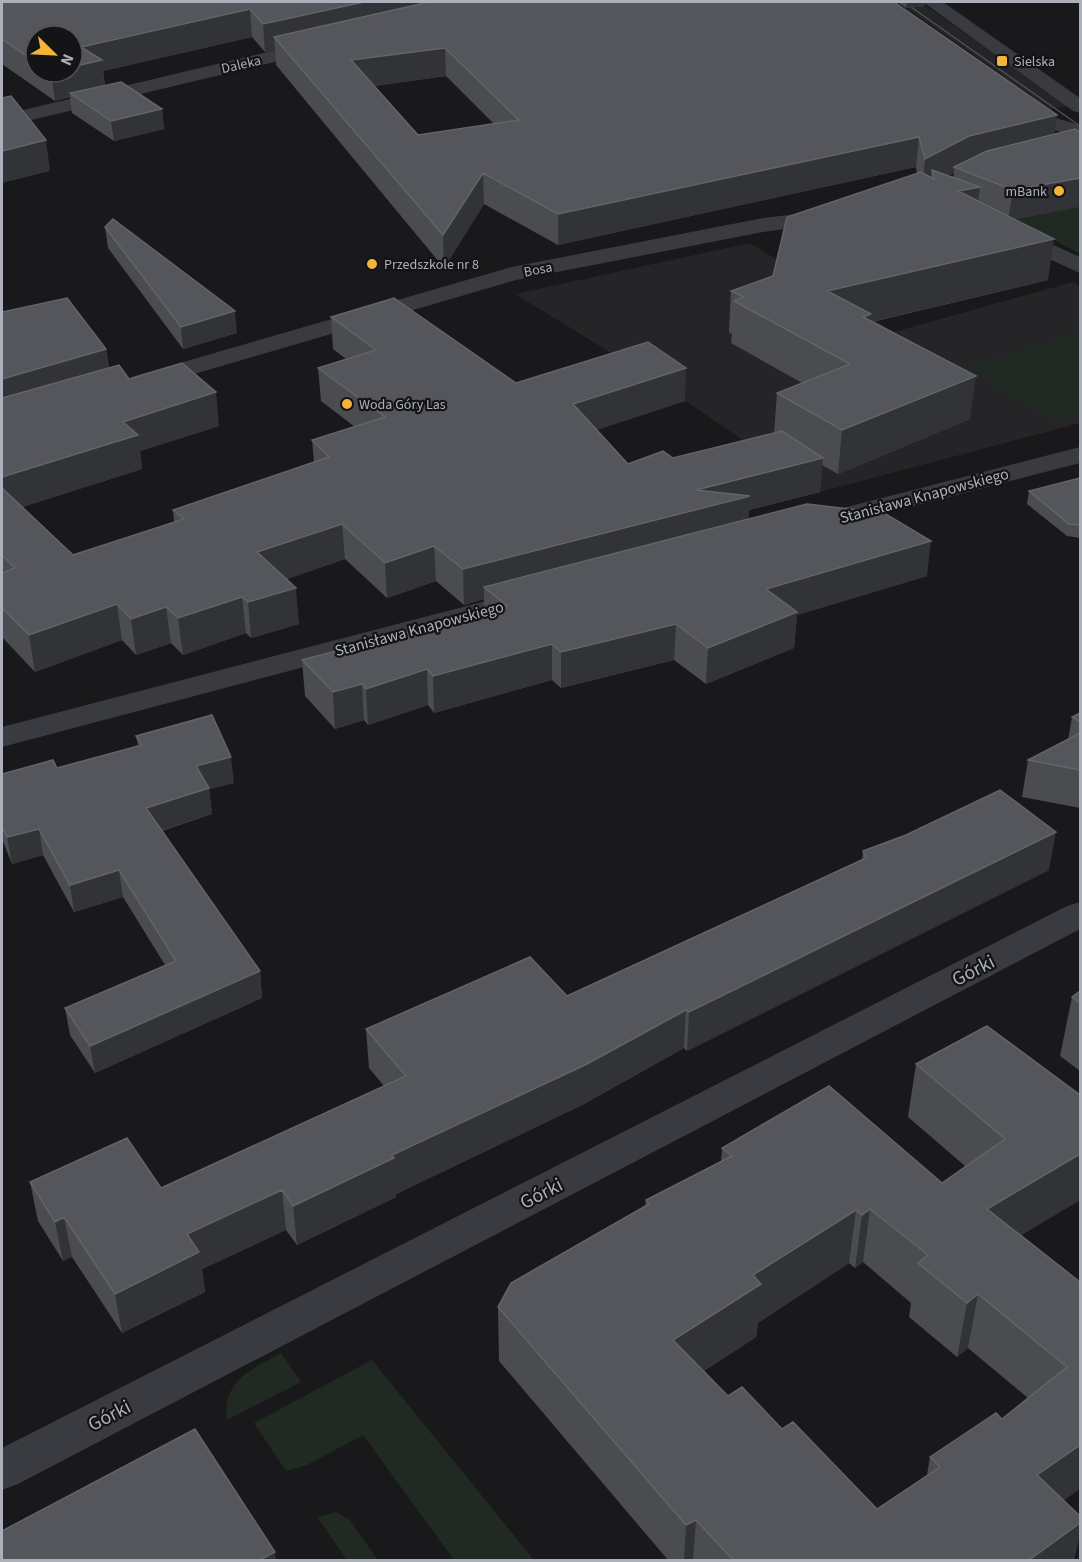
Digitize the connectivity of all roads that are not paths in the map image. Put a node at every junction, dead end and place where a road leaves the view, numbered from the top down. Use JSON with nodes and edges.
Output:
{"nodes":[{"id":1,"x":932,"y":2,"type":"edge"},
{"id":2,"x":333,"y":43,"type":"edge"},
{"id":3,"x":1006,"y":93,"type":"edge"},
{"id":4,"x":1080,"y":107,"type":"edge"},
{"id":5,"x":2,"y":121,"type":"edge"},
{"id":6,"x":1078,"y":142,"type":"edge"},
{"id":7,"x":851,"y":214,"type":"edge"},
{"id":8,"x":991,"y":223,"type":"edge"},
{"id":9,"x":1080,"y":266,"type":"edge"},
{"id":10,"x":125,"y":387,"type":"edge"},
{"id":11,"x":1080,"y":455,"type":"edge"},
{"id":12,"x":794,"y":529,"type":"edge"},
{"id":13,"x":556,"y":592,"type":"edge"},
{"id":14,"x":2,"y":737,"type":"edge"},
{"id":15,"x":1080,"y":914,"type":"edge"},
{"id":16,"x":2,"y":1470,"type":"edge"}],
"edges":[{"from":1,"to":4,"type":"street"},
{"from":2,"to":5,"type":"street","name":"Daleka"},
{"from":3,"to":6,"type":"street"},
{"from":7,"to":10,"type":"street","name":"Bosa"},
{"from":8,"to":9,"type":"street"},
{"from":11,"to":12,"type":"street","name":"Stanisława Knapowskiego"},
{"from":13,"to":14,"type":"street","name":"Stanisława Knapowskiego"},
{"from":15,"to":16,"type":"street","name":"Górki"}]}
